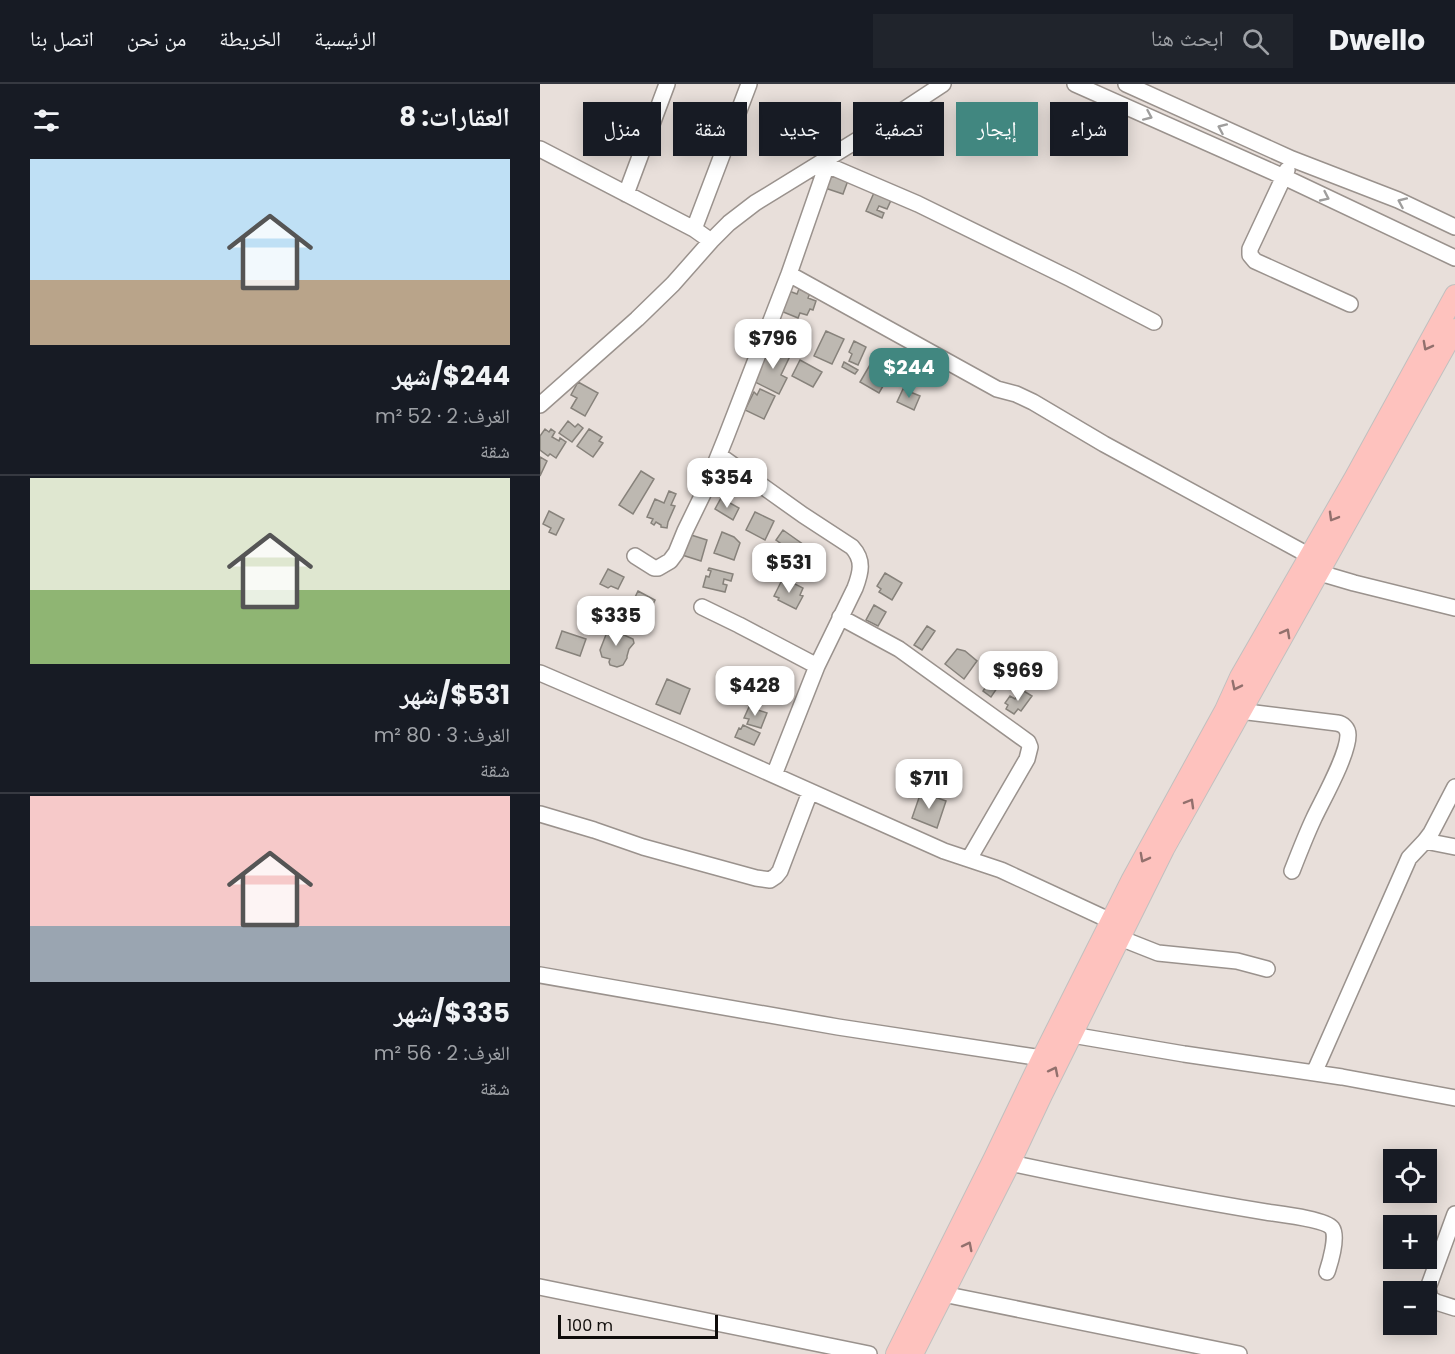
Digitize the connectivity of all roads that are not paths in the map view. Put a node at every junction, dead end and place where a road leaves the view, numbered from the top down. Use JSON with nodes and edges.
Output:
{"nodes":[{"id":1,"x":667,"y":84,"type":"edge"},
{"id":2,"x":749,"y":84,"type":"edge"},
{"id":3,"x":943,"y":84,"type":"edge"},
{"id":4,"x":1075,"y":84,"type":"edge"},
{"id":5,"x":1126,"y":84,"type":"edge"},
{"id":6,"x":540,"y":149,"type":"edge"},
{"id":7,"x":1292,"y":159,"type":"junction"},
{"id":8,"x":829,"y":160,"type":"junction"},
{"id":9,"x":1284,"y":177,"type":"junction"},
{"id":10,"x":626,"y":194,"type":"junction"},
{"id":11,"x":1455,"y":227,"type":"edge"},
{"id":12,"x":694,"y":229,"type":"junction"},
{"id":13,"x":711,"y":241,"type":"junction"},
{"id":14,"x":1455,"y":258,"type":"edge"},
{"id":15,"x":789,"y":274,"type":"junction"},
{"id":16,"x":1455,"y":295,"type":"edge"},
{"id":17,"x":1350,"y":304,"type":"dead end"},
{"id":18,"x":1154,"y":322,"type":"dead end"},
{"id":19,"x":1455,"y":329,"type":"edge"},
{"id":20,"x":540,"y":405,"type":"edge"},
{"id":21,"x":719,"y":455,"type":"junction"},
{"id":22,"x":635,"y":556,"type":"dead end"},
{"id":23,"x":1315,"y":564,"type":"junction"},
{"id":24,"x":702,"y":607,"type":"dead end"},
{"id":25,"x":1455,"y":608,"type":"edge"},
{"id":26,"x":840,"y":617,"type":"junction"},
{"id":27,"x":817,"y":666,"type":"junction"},
{"id":28,"x":540,"y":673,"type":"edge"},
{"id":29,"x":1233,"y":711,"type":"junction"},
{"id":30,"x":774,"y":775,"type":"junction"},
{"id":31,"x":1455,"y":787,"type":"edge"},
{"id":32,"x":810,"y":792,"type":"junction"},
{"id":33,"x":540,"y":814,"type":"edge"},
{"id":34,"x":1425,"y":841,"type":"junction"},
{"id":35,"x":1455,"y":847,"type":"edge"},
{"id":36,"x":969,"y":859,"type":"junction"},
{"id":37,"x":1292,"y":871,"type":"dead end"},
{"id":38,"x":1111,"y":921,"type":"junction"},
{"id":39,"x":1120,"y":938,"type":"junction"},
{"id":40,"x":1267,"y":969,"type":"dead end"},
{"id":41,"x":540,"y":975,"type":"edge"},
{"id":42,"x":1072,"y":1035,"type":"junction"},
{"id":43,"x":1042,"y":1058,"type":"junction"},
{"id":44,"x":1314,"y":1073,"type":"junction"},
{"id":45,"x":1455,"y":1098,"type":"edge"},
{"id":46,"x":1010,"y":1162,"type":"junction"},
{"id":47,"x":1455,"y":1214,"type":"edge"},
{"id":48,"x":947,"y":1271,"type":"junction"},
{"id":49,"x":1327,"y":1272,"type":"dead end"},
{"id":50,"x":540,"y":1287,"type":"edge"},
{"id":51,"x":944,"y":1294,"type":"junction"},
{"id":52,"x":1455,"y":1308,"type":"edge"},
{"id":53,"x":869,"y":1354,"type":"edge"},
{"id":54,"x":896,"y":1354,"type":"edge"},
{"id":55,"x":913,"y":1354,"type":"edge"},
{"id":56,"x":1239,"y":1354,"type":"edge"}],
"edges":[{"from":1,"to":10,"type":"street"},
{"from":2,"to":12,"type":"street"},
{"from":3,"to":8,"type":"street"},
{"from":4,"to":9,"type":"street","one_way":true},
{"from":7,"to":5,"type":"street","one_way":true},
{"from":6,"to":10,"type":"street"},
{"from":7,"to":9,"type":"street"},
{"from":11,"to":7,"type":"street","one_way":true},
{"from":8,"to":13,"type":"street"},
{"from":8,"to":15,"type":"street"},
{"from":8,"to":18,"type":"street"},
{"from":9,"to":14,"type":"street","one_way":true},
{"from":9,"to":17,"type":"street"},
{"from":10,"to":12,"type":"street"},
{"from":12,"to":13,"type":"street"},
{"from":13,"to":20,"type":"street"},
{"from":15,"to":21,"type":"street"},
{"from":15,"to":23,"type":"street"},
{"from":16,"to":23,"type":"main road","one_way":true},
{"from":19,"to":23,"type":"main road"},
{"from":21,"to":22,"type":"street"},
{"from":21,"to":26,"type":"street"},
{"from":23,"to":25,"type":"street"},
{"from":23,"to":29,"type":"main road"},
{"from":24,"to":27,"type":"street"},
{"from":26,"to":27,"type":"street"},
{"from":26,"to":36,"type":"street"},
{"from":27,"to":30,"type":"street"},
{"from":28,"to":30,"type":"street"},
{"from":29,"to":37,"type":"street"},
{"from":29,"to":38,"type":"main road","one_way":true},
{"from":39,"to":29,"type":"main road","one_way":true},
{"from":30,"to":32,"type":"street"},
{"from":31,"to":34,"type":"street"},
{"from":32,"to":33,"type":"street"},
{"from":32,"to":36,"type":"street"},
{"from":34,"to":35,"type":"street"},
{"from":34,"to":44,"type":"street"},
{"from":36,"to":38,"type":"street"},
{"from":38,"to":43,"type":"main road"},
{"from":39,"to":40,"type":"street"},
{"from":39,"to":42,"type":"main road"},
{"from":41,"to":43,"type":"street"},
{"from":42,"to":44,"type":"street"},
{"from":46,"to":42,"type":"main road","one_way":true},
{"from":43,"to":48,"type":"main road"},
{"from":44,"to":45,"type":"street"},
{"from":48,"to":46,"type":"main road","one_way":true},
{"from":46,"to":49,"type":"street"},
{"from":47,"to":52,"type":"street"},
{"from":48,"to":51,"type":"main road"},
{"from":48,"to":54,"type":"main road"},
{"from":50,"to":53,"type":"street"},
{"from":51,"to":55,"type":"main road"},
{"from":51,"to":56,"type":"street"}]}
